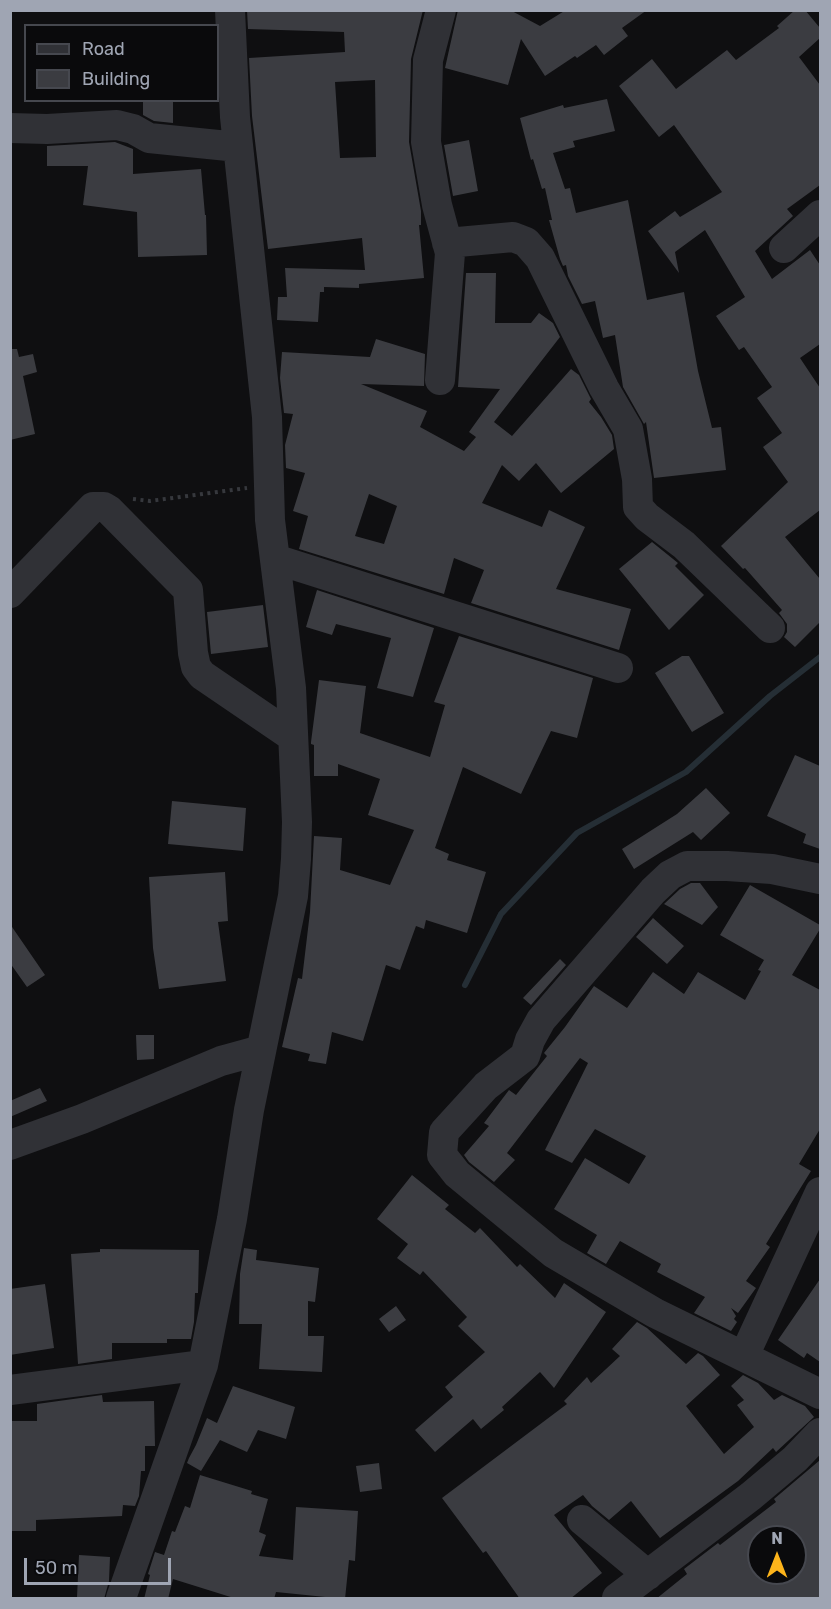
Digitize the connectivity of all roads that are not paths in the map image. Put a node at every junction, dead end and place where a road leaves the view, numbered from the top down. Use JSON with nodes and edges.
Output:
{"nodes":[{"id":1,"x":230,"y":10,"type":"edge"},
{"id":2,"x":441,"y":10,"type":"edge"},
{"id":3,"x":10,"y":128,"type":"edge"},
{"id":4,"x":238,"y":147,"type":"junction"},
{"id":5,"x":820,"y":214,"type":"edge"},
{"id":6,"x":447,"y":243,"type":"junction"},
{"id":7,"x":784,"y":248,"type":"dead end"},
{"id":8,"x":440,"y":380,"type":"dead end"},
{"id":9,"x":275,"y":559,"type":"junction"},
{"id":10,"x":10,"y":592,"type":"edge"},
{"id":11,"x":770,"y":628,"type":"dead end"},
{"id":12,"x":618,"y":668,"type":"dead end"},
{"id":13,"x":292,"y":737,"type":"junction"},
{"id":14,"x":820,"y":879,"type":"edge"},
{"id":15,"x":261,"y":1050,"type":"junction"},
{"id":16,"x":10,"y":1145,"type":"edge"},
{"id":17,"x":820,"y":1192,"type":"edge"},
{"id":18,"x":744,"y":1356,"type":"junction"},
{"id":19,"x":204,"y":1365,"type":"junction"},
{"id":20,"x":10,"y":1390,"type":"edge"},
{"id":21,"x":820,"y":1394,"type":"edge"},
{"id":22,"x":820,"y":1433,"type":"edge"},
{"id":23,"x":582,"y":1520,"type":"dead end"},
{"id":24,"x":648,"y":1575,"type":"junction"},
{"id":25,"x":121,"y":1599,"type":"edge"},
{"id":26,"x":617,"y":1599,"type":"edge"}],
"edges":[{"from":1,"to":4,"type":"street"},
{"from":2,"to":6,"type":"street"},
{"from":3,"to":4,"type":"street"},
{"from":4,"to":9,"type":"street"},
{"from":5,"to":7,"type":"street"},
{"from":6,"to":8,"type":"street"},
{"from":6,"to":11,"type":"street"},
{"from":9,"to":12,"type":"street"},
{"from":9,"to":13,"type":"street"},
{"from":10,"to":13,"type":"street"},
{"from":13,"to":15,"type":"street"},
{"from":14,"to":18,"type":"street"},
{"from":15,"to":16,"type":"street"},
{"from":15,"to":19,"type":"street"},
{"from":17,"to":18,"type":"street"},
{"from":18,"to":21,"type":"street"},
{"from":19,"to":20,"type":"street"},
{"from":19,"to":25,"type":"street"},
{"from":22,"to":24,"type":"street"},
{"from":23,"to":24,"type":"street"},
{"from":24,"to":26,"type":"street"}]}
